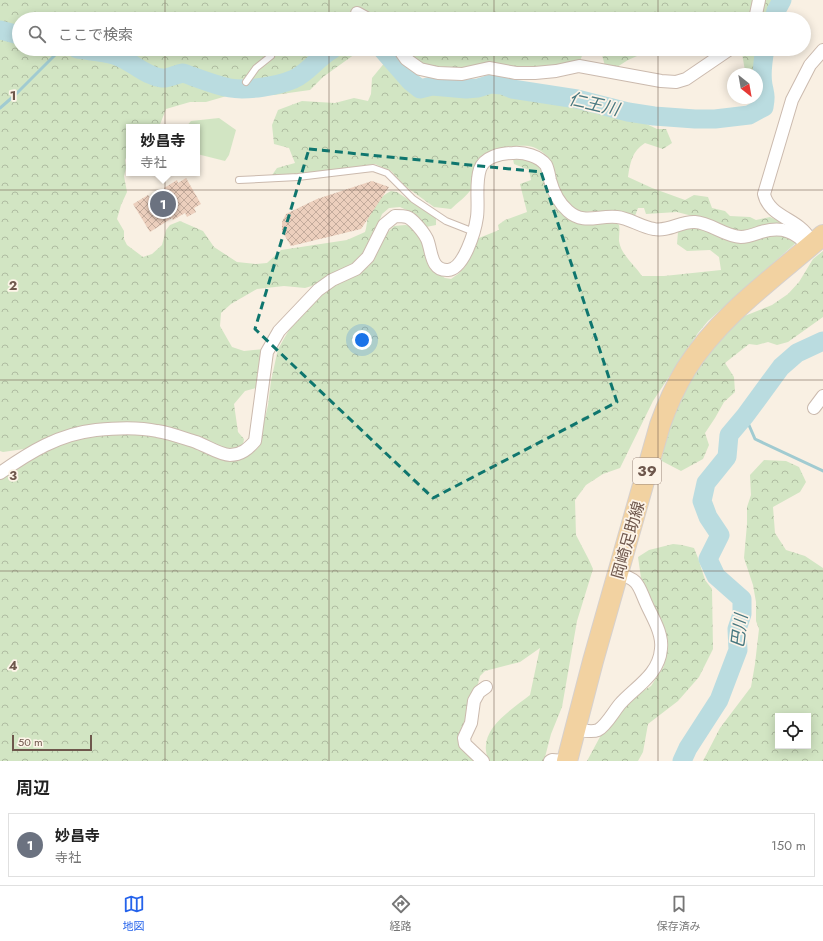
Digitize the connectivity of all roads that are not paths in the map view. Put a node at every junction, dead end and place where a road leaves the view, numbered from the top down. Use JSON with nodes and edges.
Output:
{"nodes":[{"id":1,"x":759,"y":0,"type":"edge"},
{"id":2,"x":756,"y":12,"type":"edge"},
{"id":3,"x":823,"y":50,"type":"edge"},
{"id":4,"x":272,"y":56,"type":"dead end"},
{"id":5,"x":404,"y":56,"type":"edge"},
{"id":6,"x":720,"y":56,"type":"edge"},
{"id":7,"x":246,"y":82,"type":"dead end"},
{"id":8,"x":239,"y":180,"type":"dead end"},
{"id":9,"x":474,"y":232,"type":"junction"},
{"id":10,"x":815,"y":242,"type":"edge"},
{"id":11,"x":823,"y":396,"type":"edge"},
{"id":12,"x":814,"y":408,"type":"dead end"},
{"id":13,"x":0,"y":473,"type":"edge"},
{"id":14,"x":618,"y":574,"type":"junction"},
{"id":15,"x":486,"y":686,"type":"dead end"},
{"id":16,"x":574,"y":729,"type":"junction"},
{"id":17,"x":483,"y":761,"type":"edge"},
{"id":18,"x":550,"y":761,"type":"edge"},
{"id":19,"x":566,"y":761,"type":"edge"}],
"edges":[{"from":1,"to":2,"type":"street"},
{"from":3,"to":10,"type":"street"},
{"from":4,"to":7,"type":"lane"},
{"from":5,"to":6,"type":"street"},
{"from":8,"to":9,"type":"lane"},
{"from":9,"to":10,"type":"street"},
{"from":9,"to":13,"type":"street"},
{"from":10,"to":14,"type":"main road","name":"岡崎足助線","number":"39"},
{"from":11,"to":12,"type":"street"},
{"from":14,"to":16,"type":"main road","name":"岡崎足助線","number":"39"},
{"from":14,"to":16,"type":"street"},
{"from":15,"to":17,"type":"street"},
{"from":16,"to":19,"type":"main road","name":"岡崎足助線","number":"39"},
{"from":18,"to":19,"type":"street"}]}
